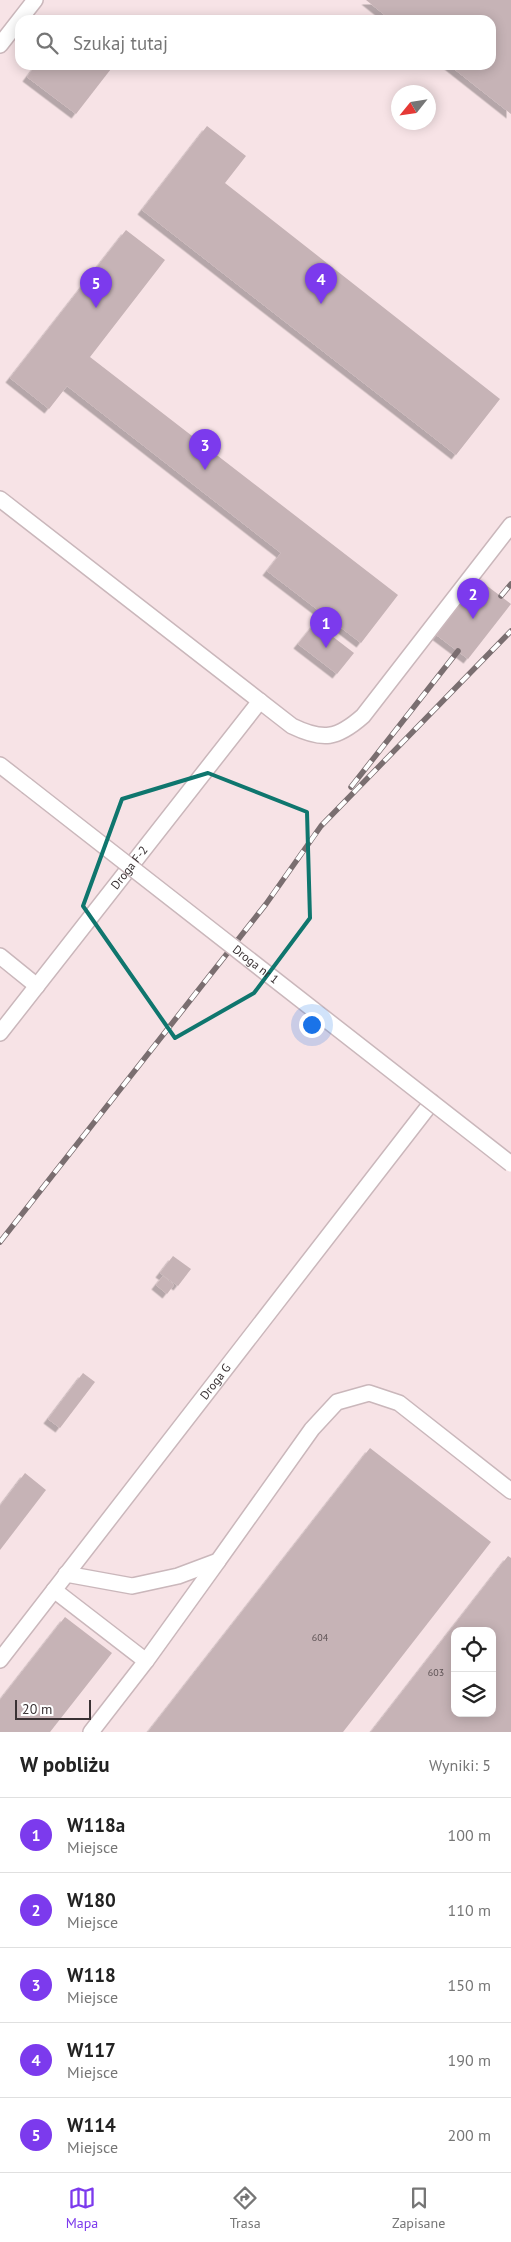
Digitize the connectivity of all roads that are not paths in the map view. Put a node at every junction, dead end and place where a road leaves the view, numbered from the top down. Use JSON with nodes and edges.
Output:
{"nodes":[{"id":1,"x":35,"y":0,"type":"edge"},
{"id":2,"x":23,"y":15,"type":"edge"},
{"id":3,"x":15,"y":26,"type":"edge"},
{"id":4,"x":0,"y":45,"type":"edge"},
{"id":5,"x":0,"y":499,"type":"edge"},
{"id":6,"x":511,"y":525,"type":"edge"},
{"id":7,"x":260,"y":701,"type":"junction"},
{"id":8,"x":0,"y":765,"type":"edge"},
{"id":9,"x":0,"y":956,"type":"edge"},
{"id":10,"x":37,"y":986,"type":"junction"},
{"id":11,"x":0,"y":1034,"type":"edge"},
{"id":12,"x":432,"y":1102,"type":"junction"},
{"id":13,"x":511,"y":1164,"type":"edge"},
{"id":14,"x":511,"y":1491,"type":"edge"},
{"id":15,"x":218,"y":1560,"type":"junction"},
{"id":16,"x":66,"y":1574,"type":"junction"},
{"id":17,"x":54,"y":1590,"type":"junction"},
{"id":18,"x":0,"y":1660,"type":"edge"},
{"id":19,"x":146,"y":1661,"type":"junction"},
{"id":20,"x":90,"y":1732,"type":"edge"}],
"edges":[{"from":1,"to":2,"type":"lane"},
{"from":3,"to":4,"type":"lane"},
{"from":5,"to":7,"type":"lane"},
{"from":6,"to":7,"type":"lane"},
{"from":7,"to":10,"type":"lane","name":"Droga F-2"},
{"from":8,"to":12,"type":"lane","name":"Droga nr 1","bridge":true},
{"from":9,"to":10,"type":"lane"},
{"from":10,"to":11,"type":"lane","name":"Droga F-2"},
{"from":12,"to":13,"type":"lane","name":"Droga nr 1","bridge":true},
{"from":12,"to":16,"type":"lane","name":"Droga G"},
{"from":14,"to":15,"type":"lane"},
{"from":15,"to":16,"type":"lane"},
{"from":15,"to":19,"type":"lane"},
{"from":16,"to":17,"type":"lane","name":"Droga G"},
{"from":17,"to":18,"type":"lane","name":"Droga G"},
{"from":17,"to":19,"type":"lane"},
{"from":19,"to":20,"type":"lane"}]}
